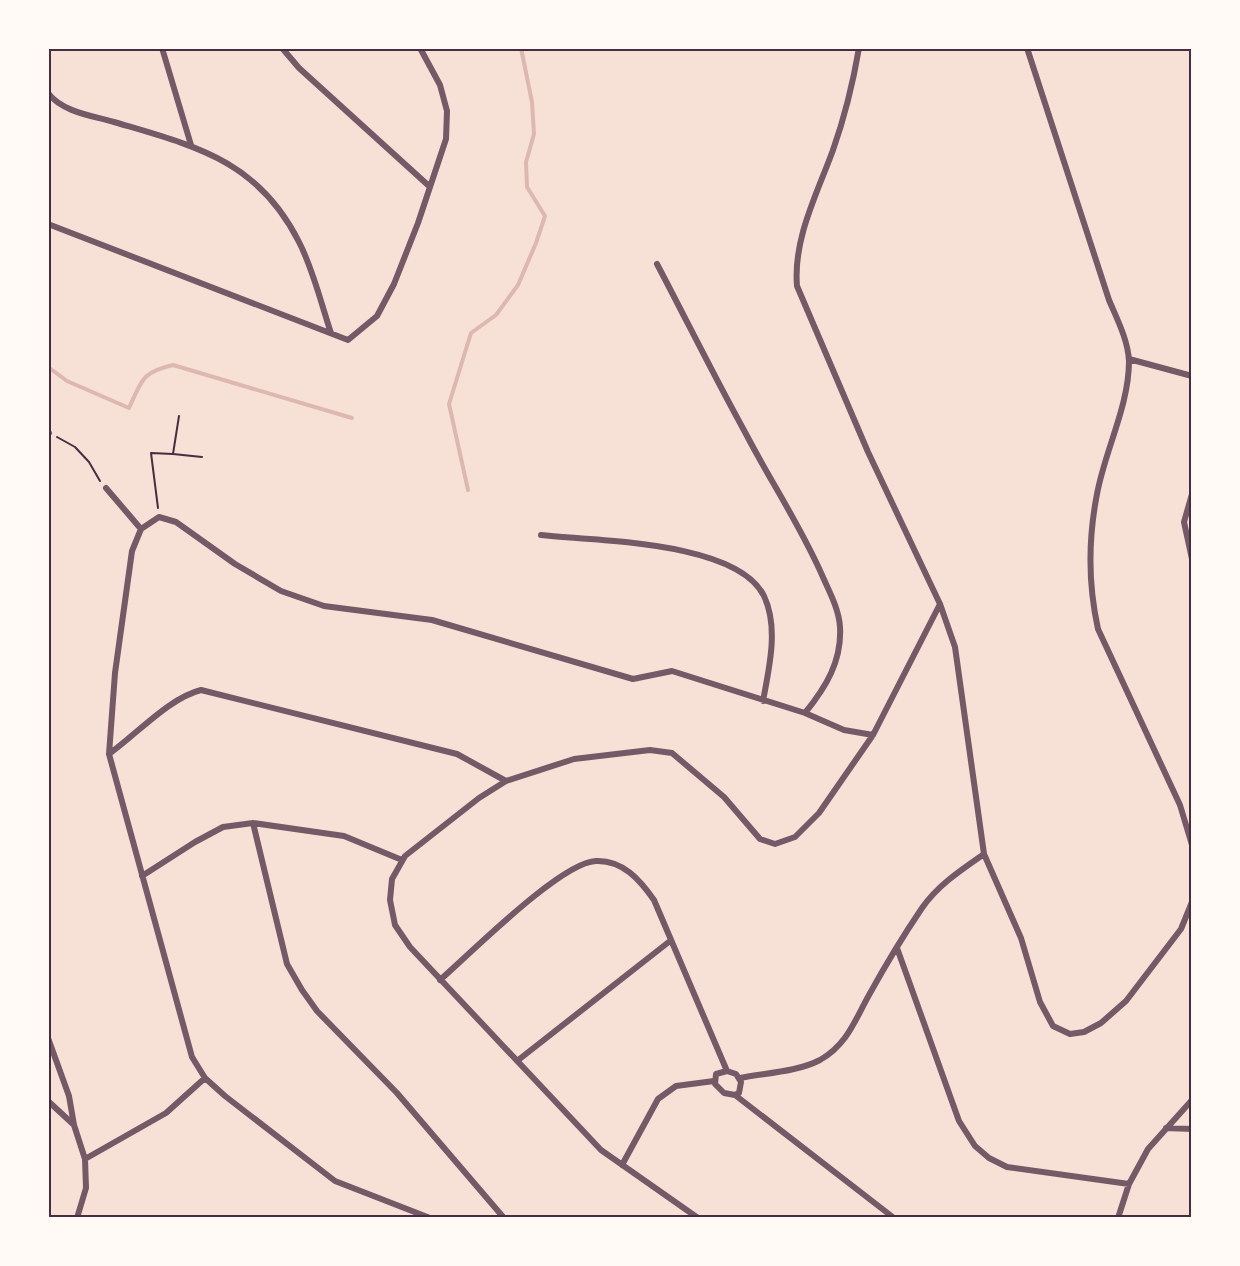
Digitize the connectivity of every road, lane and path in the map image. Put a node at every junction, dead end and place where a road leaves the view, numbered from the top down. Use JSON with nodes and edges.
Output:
{"nodes":[{"id":1,"x":162,"y":48,"type":"edge"},
{"id":2,"x":282,"y":48,"type":"edge"},
{"id":3,"x":420,"y":48,"type":"edge"},
{"id":4,"x":859,"y":48,"type":"edge"},
{"id":5,"x":1026,"y":48,"type":"edge"},
{"id":6,"x":48,"y":93,"type":"edge"},
{"id":7,"x":191,"y":145,"type":"junction"},
{"id":8,"x":429,"y":186,"type":"junction"},
{"id":9,"x":48,"y":224,"type":"edge"},
{"id":10,"x":657,"y":264,"type":"dead end"},
{"id":11,"x":330,"y":333,"type":"junction"},
{"id":12,"x":1129,"y":360,"type":"junction"},
{"id":13,"x":1192,"y":376,"type":"edge"},
{"id":14,"x":179,"y":416,"type":"dead end"},
{"id":15,"x":49,"y":432,"type":"edge"},
{"id":16,"x":173,"y":454,"type":"junction"},
{"id":17,"x":202,"y":457,"type":"dead end"},
{"id":18,"x":106,"y":488,"type":"joint"},
{"id":19,"x":1192,"y":494,"type":"edge"},
{"id":20,"x":159,"y":517,"type":"junction"},
{"id":21,"x":141,"y":529,"type":"junction"},
{"id":22,"x":540,"y":535,"type":"dead end"},
{"id":23,"x":1192,"y":559,"type":"edge"},
{"id":24,"x":940,"y":604,"type":"junction"},
{"id":25,"x":764,"y":700,"type":"junction"},
{"id":26,"x":805,"y":713,"type":"junction"},
{"id":27,"x":873,"y":735,"type":"junction"},
{"id":28,"x":109,"y":754,"type":"junction"},
{"id":29,"x":506,"y":781,"type":"junction"},
{"id":30,"x":253,"y":823,"type":"junction"},
{"id":31,"x":1192,"y":845,"type":"edge"},
{"id":32,"x":984,"y":854,"type":"junction"},
{"id":33,"x":402,"y":860,"type":"junction"},
{"id":34,"x":141,"y":876,"type":"junction"},
{"id":35,"x":1192,"y":902,"type":"edge"},
{"id":36,"x":670,"y":941,"type":"junction"},
{"id":37,"x":897,"y":948,"type":"junction"},
{"id":38,"x":440,"y":980,"type":"junction"},
{"id":39,"x":48,"y":1038,"type":"edge"},
{"id":40,"x":517,"y":1061,"type":"junction"},
{"id":41,"x":727,"y":1071,"type":"junction"},
{"id":42,"x":205,"y":1078,"type":"junction"},
{"id":43,"x":740,"y":1078,"type":"junction"},
{"id":44,"x":714,"y":1081,"type":"junction"},
{"id":45,"x":735,"y":1095,"type":"junction"},
{"id":46,"x":1192,"y":1100,"type":"edge"},
{"id":47,"x":48,"y":1101,"type":"edge"},
{"id":48,"x":74,"y":1125,"type":"junction"},
{"id":49,"x":1166,"y":1128,"type":"junction"},
{"id":50,"x":1192,"y":1129,"type":"edge"},
{"id":51,"x":85,"y":1158,"type":"junction"},
{"id":52,"x":622,"y":1165,"type":"junction"},
{"id":53,"x":1129,"y":1184,"type":"junction"},
{"id":54,"x":77,"y":1218,"type":"edge"},
{"id":55,"x":430,"y":1218,"type":"edge"},
{"id":56,"x":504,"y":1218,"type":"edge"},
{"id":57,"x":698,"y":1218,"type":"edge"},
{"id":58,"x":894,"y":1218,"type":"edge"},
{"id":59,"x":1118,"y":1218,"type":"edge"}],
"edges":[{"from":1,"to":7,"type":"street"},
{"from":2,"to":8,"type":"street"},
{"from":3,"to":8,"type":"street"},
{"from":4,"to":24,"type":"street"},
{"from":5,"to":12,"type":"street"},
{"from":6,"to":7,"type":"street"},
{"from":7,"to":11,"type":"street"},
{"from":8,"to":11,"type":"street"},
{"from":9,"to":11,"type":"street"},
{"from":10,"to":26,"type":"street"},
{"from":12,"to":13,"type":"street"},
{"from":12,"to":31,"type":"street"},
{"from":14,"to":16,"type":"path"},
{"from":15,"to":18,"type":"path"},
{"from":16,"to":17,"type":"path"},
{"from":16,"to":20,"type":"path"},
{"from":18,"to":21,"type":"street"},
{"from":19,"to":23,"type":"street"},
{"from":20,"to":21,"type":"street"},
{"from":20,"to":25,"type":"street"},
{"from":21,"to":28,"type":"street"},
{"from":22,"to":25,"type":"street"},
{"from":24,"to":27,"type":"street"},
{"from":24,"to":32,"type":"street"},
{"from":25,"to":26,"type":"street"},
{"from":26,"to":27,"type":"street"},
{"from":27,"to":29,"type":"street"},
{"from":28,"to":29,"type":"street"},
{"from":28,"to":34,"type":"street"},
{"from":29,"to":33,"type":"street"},
{"from":30,"to":33,"type":"street"},
{"from":30,"to":34,"type":"street"},
{"from":30,"to":56,"type":"street"},
{"from":32,"to":35,"type":"street"},
{"from":32,"to":37,"type":"street"},
{"from":33,"to":38,"type":"street"},
{"from":34,"to":42,"type":"street"},
{"from":36,"to":38,"type":"street"},
{"from":36,"to":40,"type":"street"},
{"from":36,"to":41,"type":"street"},
{"from":37,"to":43,"type":"street"},
{"from":37,"to":53,"type":"street"},
{"from":38,"to":40,"type":"street"},
{"from":39,"to":48,"type":"street"},
{"from":40,"to":52,"type":"street"},
{"from":41,"to":43,"type":"street"},
{"from":41,"to":44,"type":"street"},
{"from":42,"to":51,"type":"street"},
{"from":42,"to":55,"type":"street"},
{"from":43,"to":45,"type":"street"},
{"from":44,"to":45,"type":"street"},
{"from":44,"to":52,"type":"street"},
{"from":45,"to":58,"type":"street"},
{"from":46,"to":49,"type":"street"},
{"from":47,"to":48,"type":"street"},
{"from":48,"to":51,"type":"street"},
{"from":49,"to":50,"type":"street"},
{"from":49,"to":53,"type":"street"},
{"from":51,"to":54,"type":"street"},
{"from":52,"to":57,"type":"street"},
{"from":53,"to":59,"type":"street"}]}
